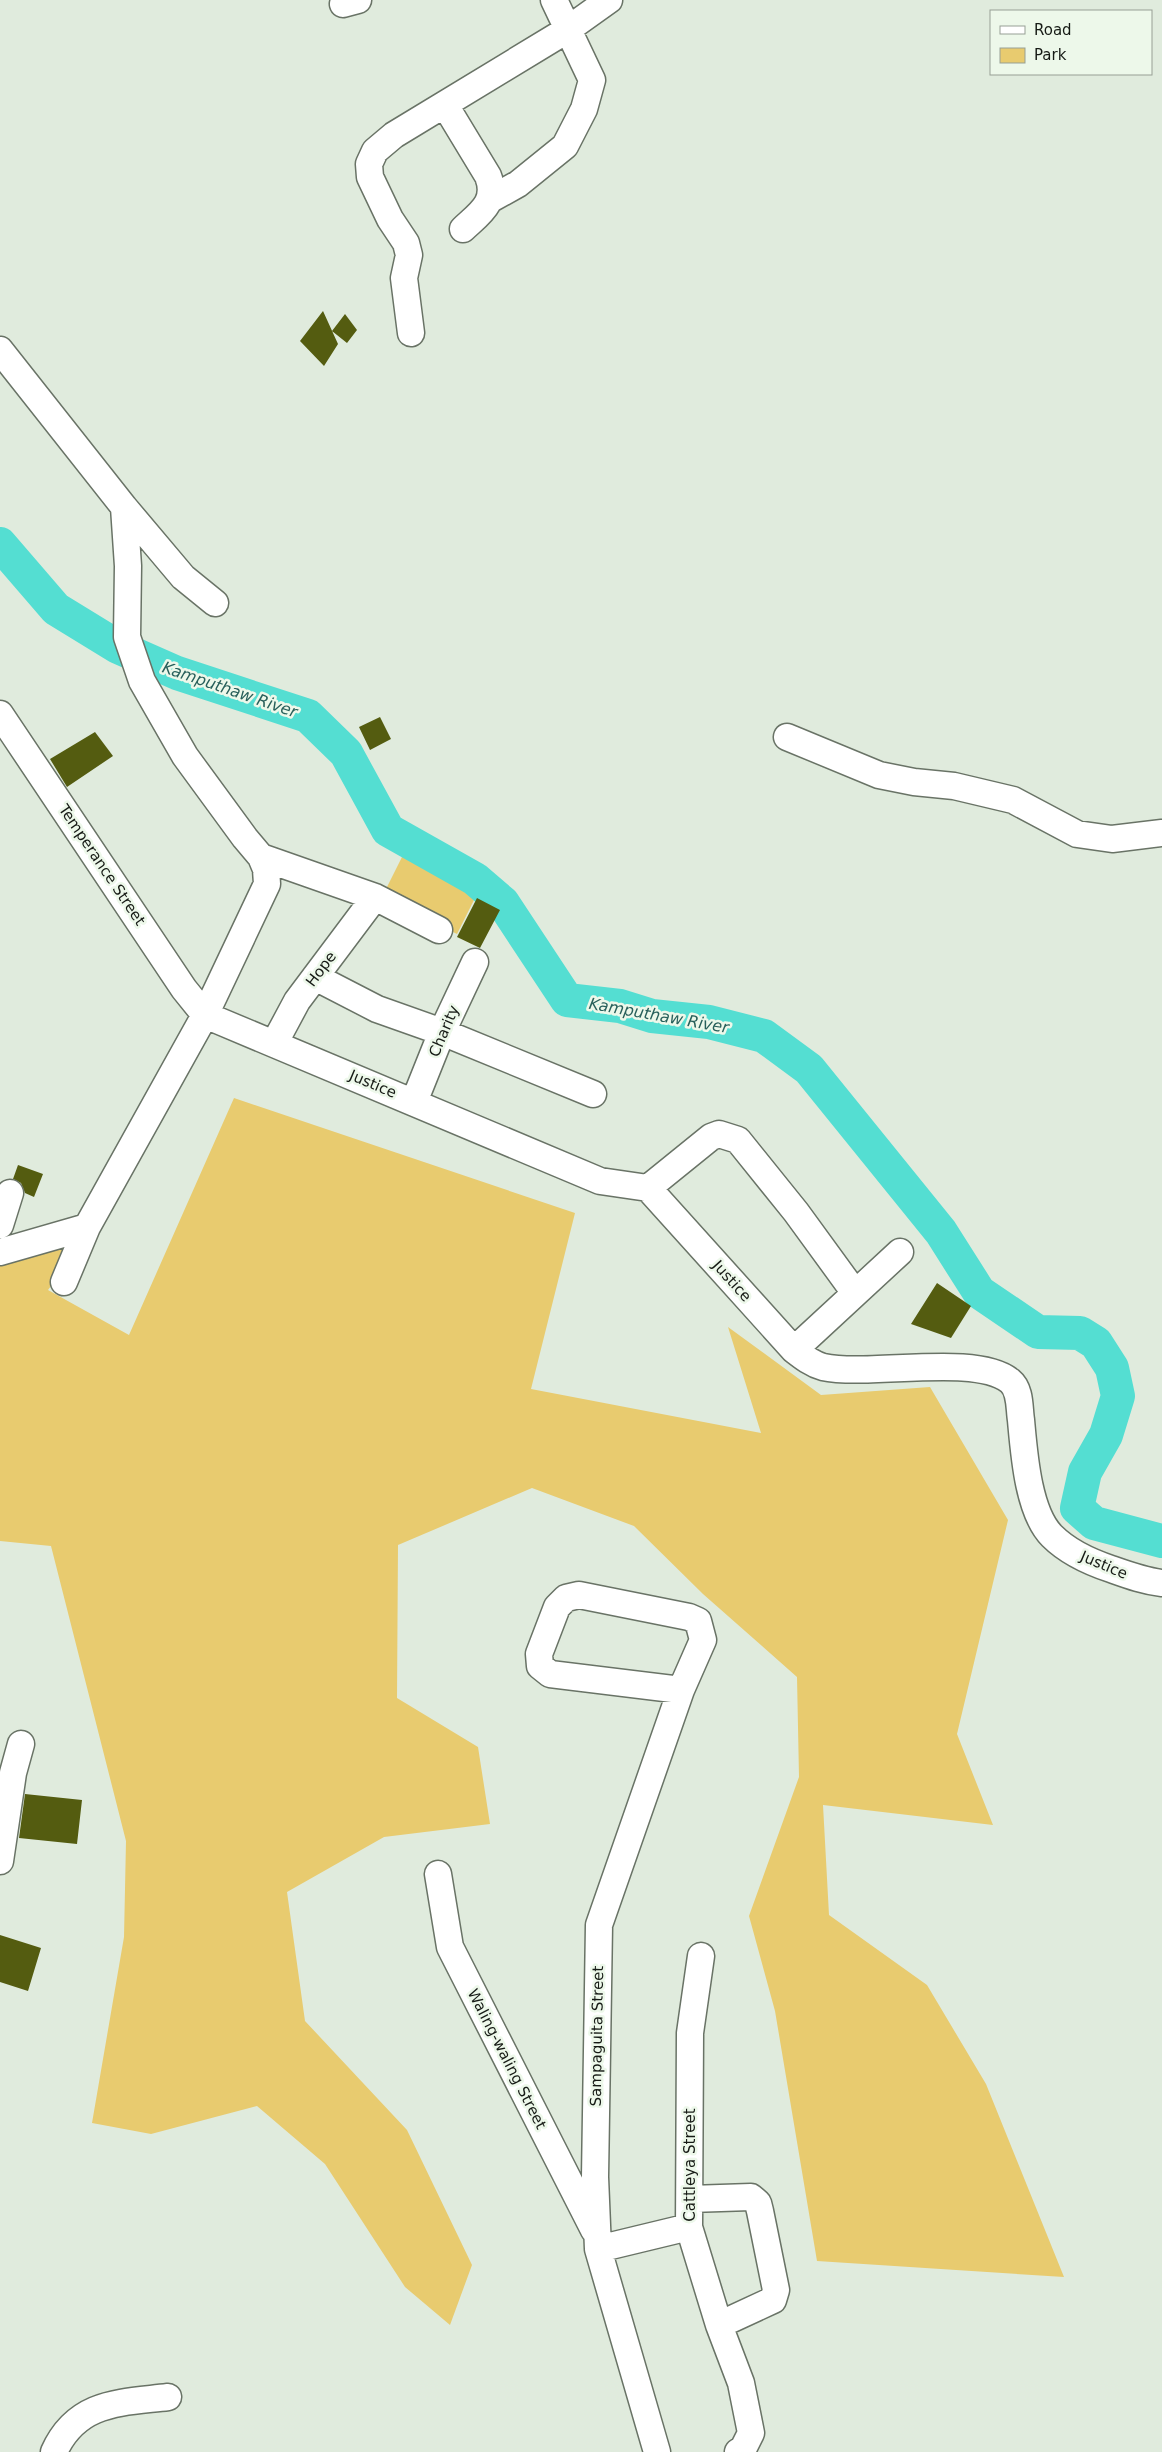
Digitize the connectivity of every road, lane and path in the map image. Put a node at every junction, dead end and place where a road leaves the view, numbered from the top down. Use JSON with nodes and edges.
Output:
{"nodes":[{"id":1,"x":554,"y":0,"type":"edge"},
{"id":2,"x":609,"y":0,"type":"edge"},
{"id":3,"x":567,"y":30,"type":"junction"},
{"id":4,"x":445,"y":105,"type":"junction"},
{"id":5,"x":491,"y":199,"type":"junction"},
{"id":6,"x":463,"y":229,"type":"dead end"},
{"id":7,"x":411,"y":333,"type":"dead end"},
{"id":8,"x":0,"y":350,"type":"edge"},
{"id":9,"x":124,"y":507,"type":"junction"},
{"id":10,"x":215,"y":603,"type":"dead end"},
{"id":11,"x":0,"y":714,"type":"edge"},
{"id":12,"x":787,"y":737,"type":"dead end"},
{"id":13,"x":1162,"y":833,"type":"edge"},
{"id":14,"x":261,"y":857,"type":"junction"},
{"id":15,"x":375,"y":897,"type":"junction"},
{"id":16,"x":439,"y":930,"type":"dead end"},
{"id":17,"x":475,"y":962,"type":"dead end"},
{"id":18,"x":315,"y":977,"type":"junction"},
{"id":19,"x":205,"y":1015,"type":"junction"},
{"id":20,"x":442,"y":1032,"type":"junction"},
{"id":21,"x":274,"y":1044,"type":"junction"},
{"id":22,"x":593,"y":1094,"type":"dead end"},
{"id":23,"x":414,"y":1102,"type":"junction"},
{"id":24,"x":648,"y":1188,"type":"junction"},
{"id":25,"x":10,"y":1193,"type":"dead end"},
{"id":26,"x":0,"y":1225,"type":"edge"},
{"id":27,"x":87,"y":1227,"type":"junction"},
{"id":28,"x":0,"y":1252,"type":"edge"},
{"id":29,"x":900,"y":1252,"type":"dead end"},
{"id":30,"x":64,"y":1282,"type":"dead end"},
{"id":31,"x":855,"y":1293,"type":"junction"},
{"id":32,"x":794,"y":1350,"type":"junction"},
{"id":33,"x":1162,"y":1583,"type":"edge"},
{"id":34,"x":681,"y":1690,"type":"junction"},
{"id":35,"x":21,"y":1744,"type":"dead end"},
{"id":36,"x":0,"y":1861,"type":"edge"},
{"id":37,"x":438,"y":1874,"type":"dead end"},
{"id":38,"x":701,"y":1956,"type":"dead end"},
{"id":39,"x":690,"y":2199,"type":"junction"},
{"id":40,"x":689,"y":2227,"type":"junction"},
{"id":41,"x":598,"y":2243,"type":"junction"},
{"id":42,"x":719,"y":2326,"type":"junction"},
{"id":43,"x":168,"y":2397,"type":"dead end"},
{"id":44,"x":54,"y":2452,"type":"edge"},
{"id":45,"x":657,"y":2452,"type":"edge"},
{"id":46,"x":738,"y":2452,"type":"edge"}],
"edges":[{"from":1,"to":3,"type":"street"},
{"from":2,"to":3,"type":"street"},
{"from":3,"to":4,"type":"street"},
{"from":3,"to":5,"type":"street"},
{"from":4,"to":5,"type":"street"},
{"from":4,"to":7,"type":"street"},
{"from":5,"to":6,"type":"street"},
{"from":8,"to":9,"type":"street"},
{"from":9,"to":10,"type":"street"},
{"from":9,"to":14,"type":"street"},
{"from":11,"to":19,"type":"street","name":"Temperance Street"},
{"from":12,"to":13,"type":"street"},
{"from":14,"to":15,"type":"street"},
{"from":14,"to":19,"type":"street"},
{"from":15,"to":16,"type":"street"},
{"from":15,"to":18,"type":"street","name":"Hope"},
{"from":17,"to":20,"type":"street","name":"Charity"},
{"from":18,"to":20,"type":"street"},
{"from":18,"to":21,"type":"street","name":"Hope"},
{"from":19,"to":21,"type":"street","name":"Justice"},
{"from":19,"to":27,"type":"street"},
{"from":20,"to":22,"type":"street"},
{"from":20,"to":23,"type":"street","name":"Charity"},
{"from":21,"to":23,"type":"street","name":"Justice"},
{"from":23,"to":24,"type":"street","name":"Justice"},
{"from":24,"to":31,"type":"street"},
{"from":24,"to":32,"type":"street","name":"Justice"},
{"from":25,"to":26,"type":"street"},
{"from":27,"to":28,"type":"street"},
{"from":27,"to":30,"type":"street"},
{"from":29,"to":31,"type":"street"},
{"from":31,"to":32,"type":"street"},
{"from":32,"to":33,"type":"street","name":"Justice"},
{"from":34,"to":34,"type":"street","name":"Sampaguita Street"},
{"from":34,"to":41,"type":"street","name":"Sampaguita Street"},
{"from":35,"to":36,"type":"street"},
{"from":37,"to":41,"type":"street","name":"Waling-waling Street"},
{"from":38,"to":39,"type":"street","name":"Cattleya Street"},
{"from":39,"to":40,"type":"street","name":"Cattleya Street"},
{"from":39,"to":42,"type":"street"},
{"from":40,"to":41,"type":"street"},
{"from":40,"to":42,"type":"street","name":"Cattleya Street"},
{"from":41,"to":45,"type":"street","name":"Sampaguita Street"},
{"from":42,"to":46,"type":"street","name":"Cattleya Street"},
{"from":43,"to":44,"type":"street"}]}
